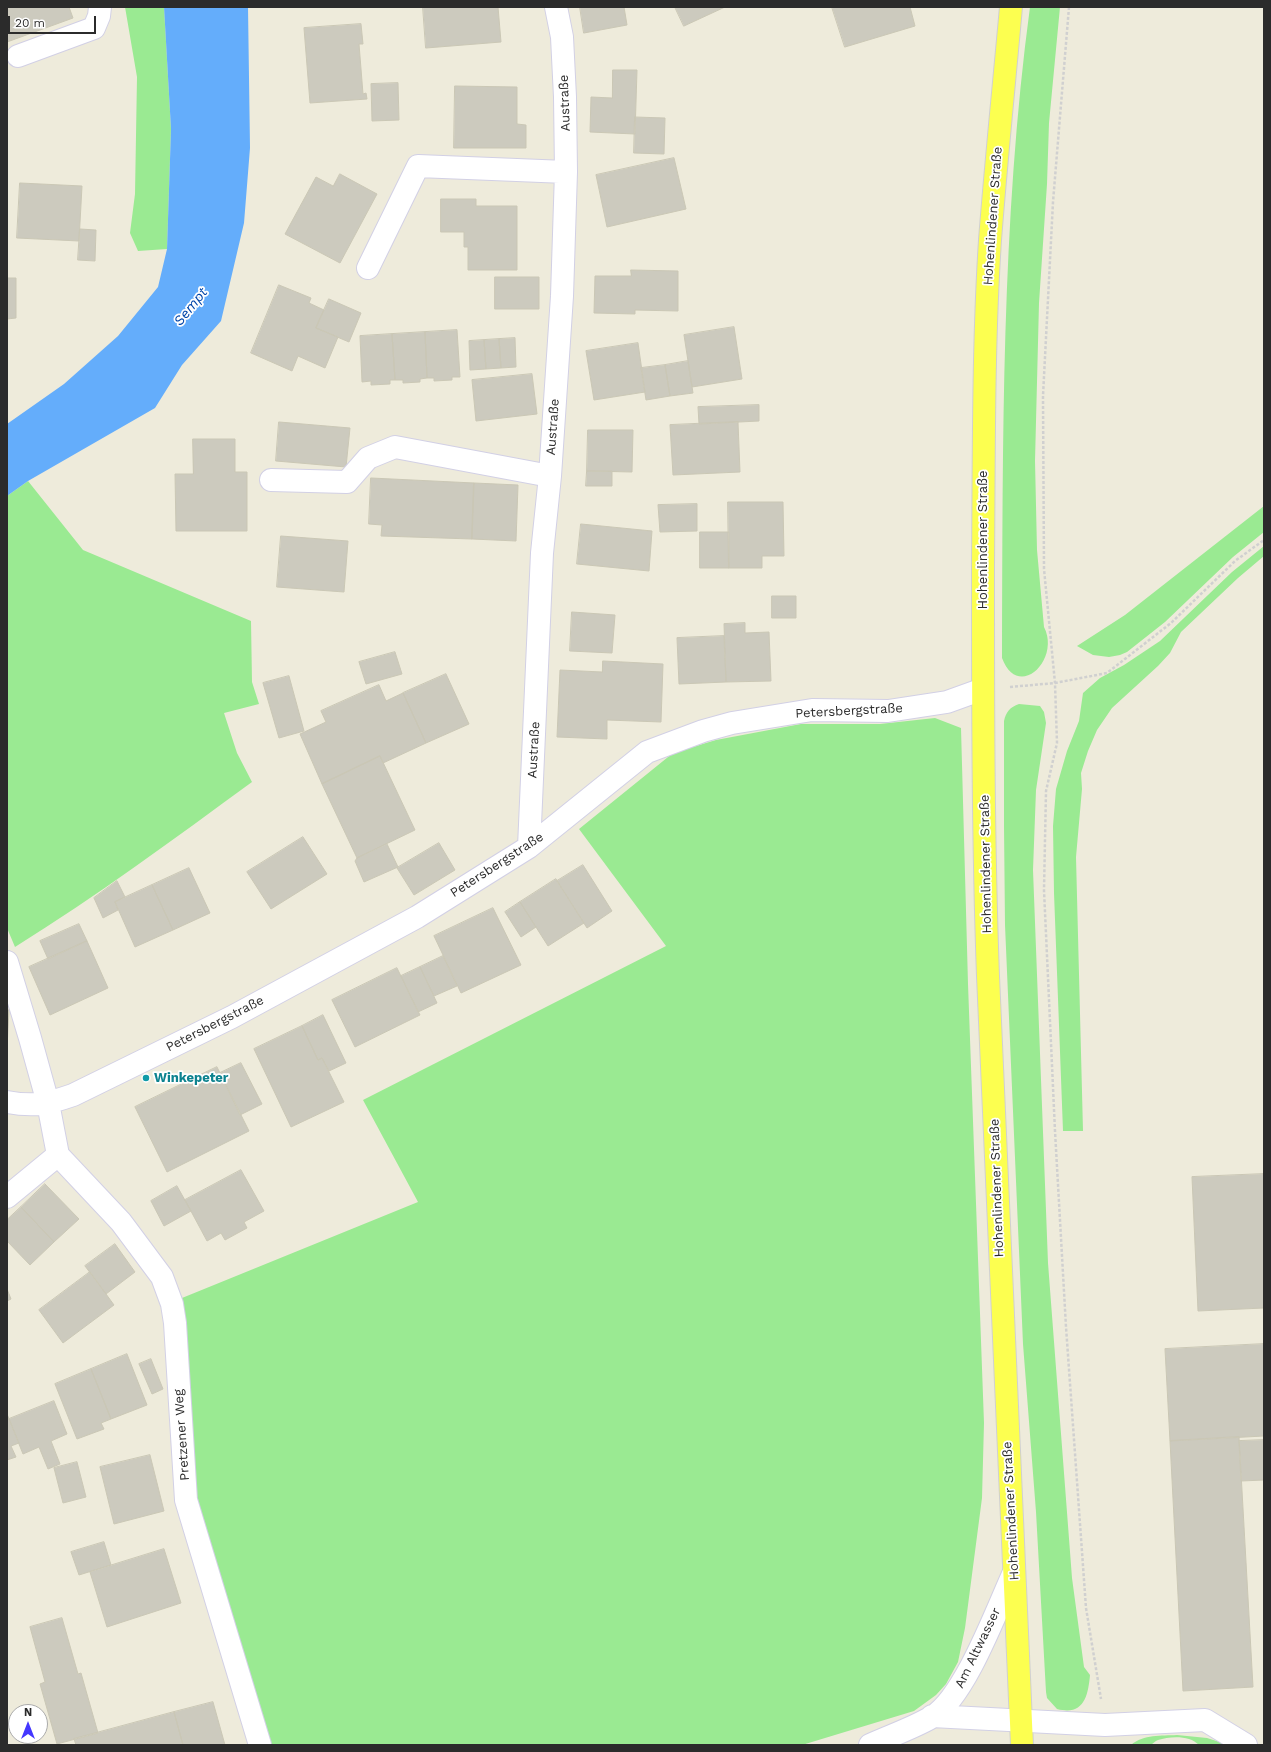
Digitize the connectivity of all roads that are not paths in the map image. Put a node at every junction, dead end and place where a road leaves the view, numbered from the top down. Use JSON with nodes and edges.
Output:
{"nodes":[{"id":1,"x":100,"y":7,"type":"edge"},
{"id":2,"x":556,"y":7,"type":"edge"},
{"id":3,"x":1011,"y":7,"type":"edge"},
{"id":4,"x":18,"y":56,"type":"dead end"},
{"id":5,"x":566,"y":172,"type":"junction"},
{"id":6,"x":368,"y":268,"type":"dead end"},
{"id":7,"x":550,"y":476,"type":"junction"},
{"id":8,"x":271,"y":480,"type":"dead end"},
{"id":9,"x":983,"y":689,"type":"junction"},
{"id":10,"x":529,"y":846,"type":"junction"},
{"id":11,"x":7,"y":962,"type":"edge"},
{"id":12,"x":7,"y":1102,"type":"edge"},
{"id":13,"x":48,"y":1103,"type":"junction"},
{"id":14,"x":58,"y":1156,"type":"junction"},
{"id":15,"x":7,"y":1197,"type":"edge"},
{"id":16,"x":1014,"y":1572,"type":"junction"},
{"id":17,"x":932,"y":1716,"type":"junction"},
{"id":18,"x":1021,"y":1721,"type":"junction"},
{"id":19,"x":260,"y":1745,"type":"edge"},
{"id":20,"x":870,"y":1745,"type":"edge"},
{"id":21,"x":1022,"y":1745,"type":"edge"},
{"id":22,"x":1246,"y":1745,"type":"edge"}],
"edges":[{"from":1,"to":4,"type":"street"},
{"from":2,"to":5,"type":"street","name":"Austraße"},
{"from":3,"to":9,"type":"main road","name":"Hohenlindener Straße"},
{"from":5,"to":6,"type":"street"},
{"from":5,"to":7,"type":"street","name":"Austraße"},
{"from":7,"to":8,"type":"street"},
{"from":7,"to":10,"type":"street","name":"Austraße"},
{"from":9,"to":10,"type":"street","name":"Petersbergstraße"},
{"from":9,"to":16,"type":"main road","name":"Hohenlindener Straße"},
{"from":10,"to":13,"type":"street","name":"Petersbergstraße"},
{"from":11,"to":13,"type":"street"},
{"from":12,"to":13,"type":"street","name":"Petersbergstraße"},
{"from":13,"to":14,"type":"street"},
{"from":14,"to":15,"type":"street"},
{"from":14,"to":19,"type":"street","name":"Pretzener Weg"},
{"from":16,"to":17,"type":"street","name":"Am Altwasser"},
{"from":16,"to":18,"type":"main road","name":"Hohenlindener Straße"},
{"from":17,"to":18,"type":"street","name":"Am Altwasser"},
{"from":17,"to":20,"type":"street","name":"Am Altwasser"},
{"from":18,"to":21,"type":"main road","name":"Hohenlindener Straße"},
{"from":18,"to":22,"type":"street"}]}
